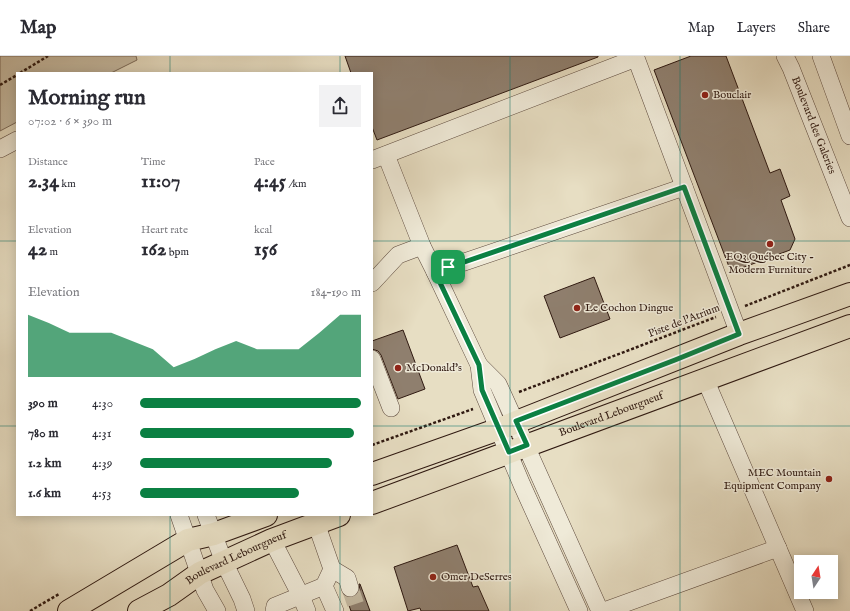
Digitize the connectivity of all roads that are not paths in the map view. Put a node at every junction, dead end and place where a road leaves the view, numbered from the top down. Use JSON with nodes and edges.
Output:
{"nodes":[{"id":1,"x":785,"y":56,"type":"edge"},
{"id":2,"x":821,"y":56,"type":"edge"},
{"id":3,"x":638,"y":57,"type":"edge"},
{"id":4,"x":850,"y":136,"type":"edge"},
{"id":5,"x":16,"y":141,"type":"edge"},
{"id":6,"x":0,"y":149,"type":"edge"},
{"id":7,"x":379,"y":157,"type":"edge"},
{"id":8,"x":684,"y":187,"type":"junction"},
{"id":9,"x":850,"y":218,"type":"edge"},
{"id":10,"x":422,"y":246,"type":"junction"},
{"id":11,"x":435,"y":272,"type":"junction"},
{"id":12,"x":373,"y":282,"type":"edge"},
{"id":13,"x":850,"y":294,"type":"edge"},
{"id":14,"x":850,"y":326,"type":"edge"},
{"id":15,"x":739,"y":334,"type":"junction"},
{"id":16,"x":373,"y":362,"type":"edge"},
{"id":17,"x":705,"y":379,"type":"junction"},
{"id":18,"x":391,"y":408,"type":"dead end"},
{"id":19,"x":507,"y":425,"type":"junction"},
{"id":20,"x":518,"y":449,"type":"junction"},
{"id":21,"x":373,"y":474,"type":"edge"},
{"id":22,"x":373,"y":503,"type":"edge"},
{"id":23,"x":179,"y":516,"type":"edge"},
{"id":24,"x":260,"y":516,"type":"edge"},
{"id":25,"x":336,"y":516,"type":"edge"},
{"id":26,"x":316,"y":523,"type":"junction"},
{"id":27,"x":210,"y":525,"type":"edge"},
{"id":28,"x":188,"y":540,"type":"junction"},
{"id":29,"x":272,"y":540,"type":"junction"},
{"id":30,"x":778,"y":548,"type":"junction"},
{"id":31,"x":224,"y":562,"type":"junction"},
{"id":32,"x":332,"y":569,"type":"junction"},
{"id":33,"x":200,"y":573,"type":"junction"},
{"id":34,"x":324,"y":586,"type":"junction"},
{"id":35,"x":350,"y":588,"type":"tunnel mouth"},
{"id":36,"x":296,"y":605,"type":"edge"},
{"id":37,"x":69,"y":611,"type":"edge"},
{"id":38,"x":139,"y":611,"type":"edge"},
{"id":39,"x":217,"y":611,"type":"edge"},
{"id":40,"x":246,"y":611,"type":"edge"},
{"id":41,"x":274,"y":611,"type":"edge"},
{"id":42,"x":335,"y":611,"type":"edge"},
{"id":43,"x":580,"y":611,"type":"edge"},
{"id":44,"x":600,"y":611,"type":"edge"},
{"id":45,"x":604,"y":611,"type":"edge"},
{"id":46,"x":806,"y":611,"type":"edge"}],
"edges":[{"from":1,"to":9,"type":"street","name":"Boulevard des Galeries"},
{"from":2,"to":4,"type":"street"},
{"from":3,"to":7,"type":"street"},
{"from":3,"to":8,"type":"street"},
{"from":5,"to":6,"type":"street"},
{"from":7,"to":10,"type":"street"},
{"from":8,"to":11,"type":"street"},
{"from":8,"to":15,"type":"street"},
{"from":10,"to":11,"type":"street"},
{"from":10,"to":12,"type":"street"},
{"from":11,"to":19,"type":"street"},
{"from":13,"to":15,"type":"main road"},
{"from":14,"to":17,"type":"main road","name":"Boulevard Lebourgneuf"},
{"from":15,"to":19,"type":"main road"},
{"from":16,"to":18,"type":"street"},
{"from":17,"to":20,"type":"main road","name":"Boulevard Lebourgneuf"},
{"from":17,"to":30,"type":"street"},
{"from":19,"to":20,"type":"street"},
{"from":19,"to":21,"type":"main road"},
{"from":20,"to":22,"type":"main road","name":"Boulevard Lebourgneuf"},
{"from":20,"to":43,"type":"street"},
{"from":20,"to":44,"type":"street"},
{"from":23,"to":28,"type":"street"},
{"from":24,"to":27,"type":"main road"},
{"from":25,"to":26,"type":"main road","name":"Boulevard Lebourgneuf"},
{"from":26,"to":29,"type":"main road","name":"Boulevard Lebourgneuf"},
{"from":26,"to":32,"type":"street"},
{"from":27,"to":28,"type":"main road"},
{"from":27,"to":31,"type":"street"},
{"from":28,"to":33,"type":"street"},
{"from":28,"to":37,"type":"main road"},
{"from":29,"to":31,"type":"main road","name":"Boulevard Lebourgneuf"},
{"from":29,"to":36,"type":"street"},
{"from":30,"to":45,"type":"street"},
{"from":30,"to":46,"type":"street"},
{"from":31,"to":33,"type":"main road","name":"Boulevard Lebourgneuf"},
{"from":31,"to":40,"type":"street"},
{"from":32,"to":34,"type":"street"},
{"from":32,"to":35,"type":"street"},
{"from":33,"to":38,"type":"main road","name":"Boulevard Lebourgneuf"},
{"from":33,"to":39,"type":"street"},
{"from":34,"to":36,"type":"street"},
{"from":34,"to":42,"type":"street"},
{"from":36,"to":41,"type":"street"}]}
